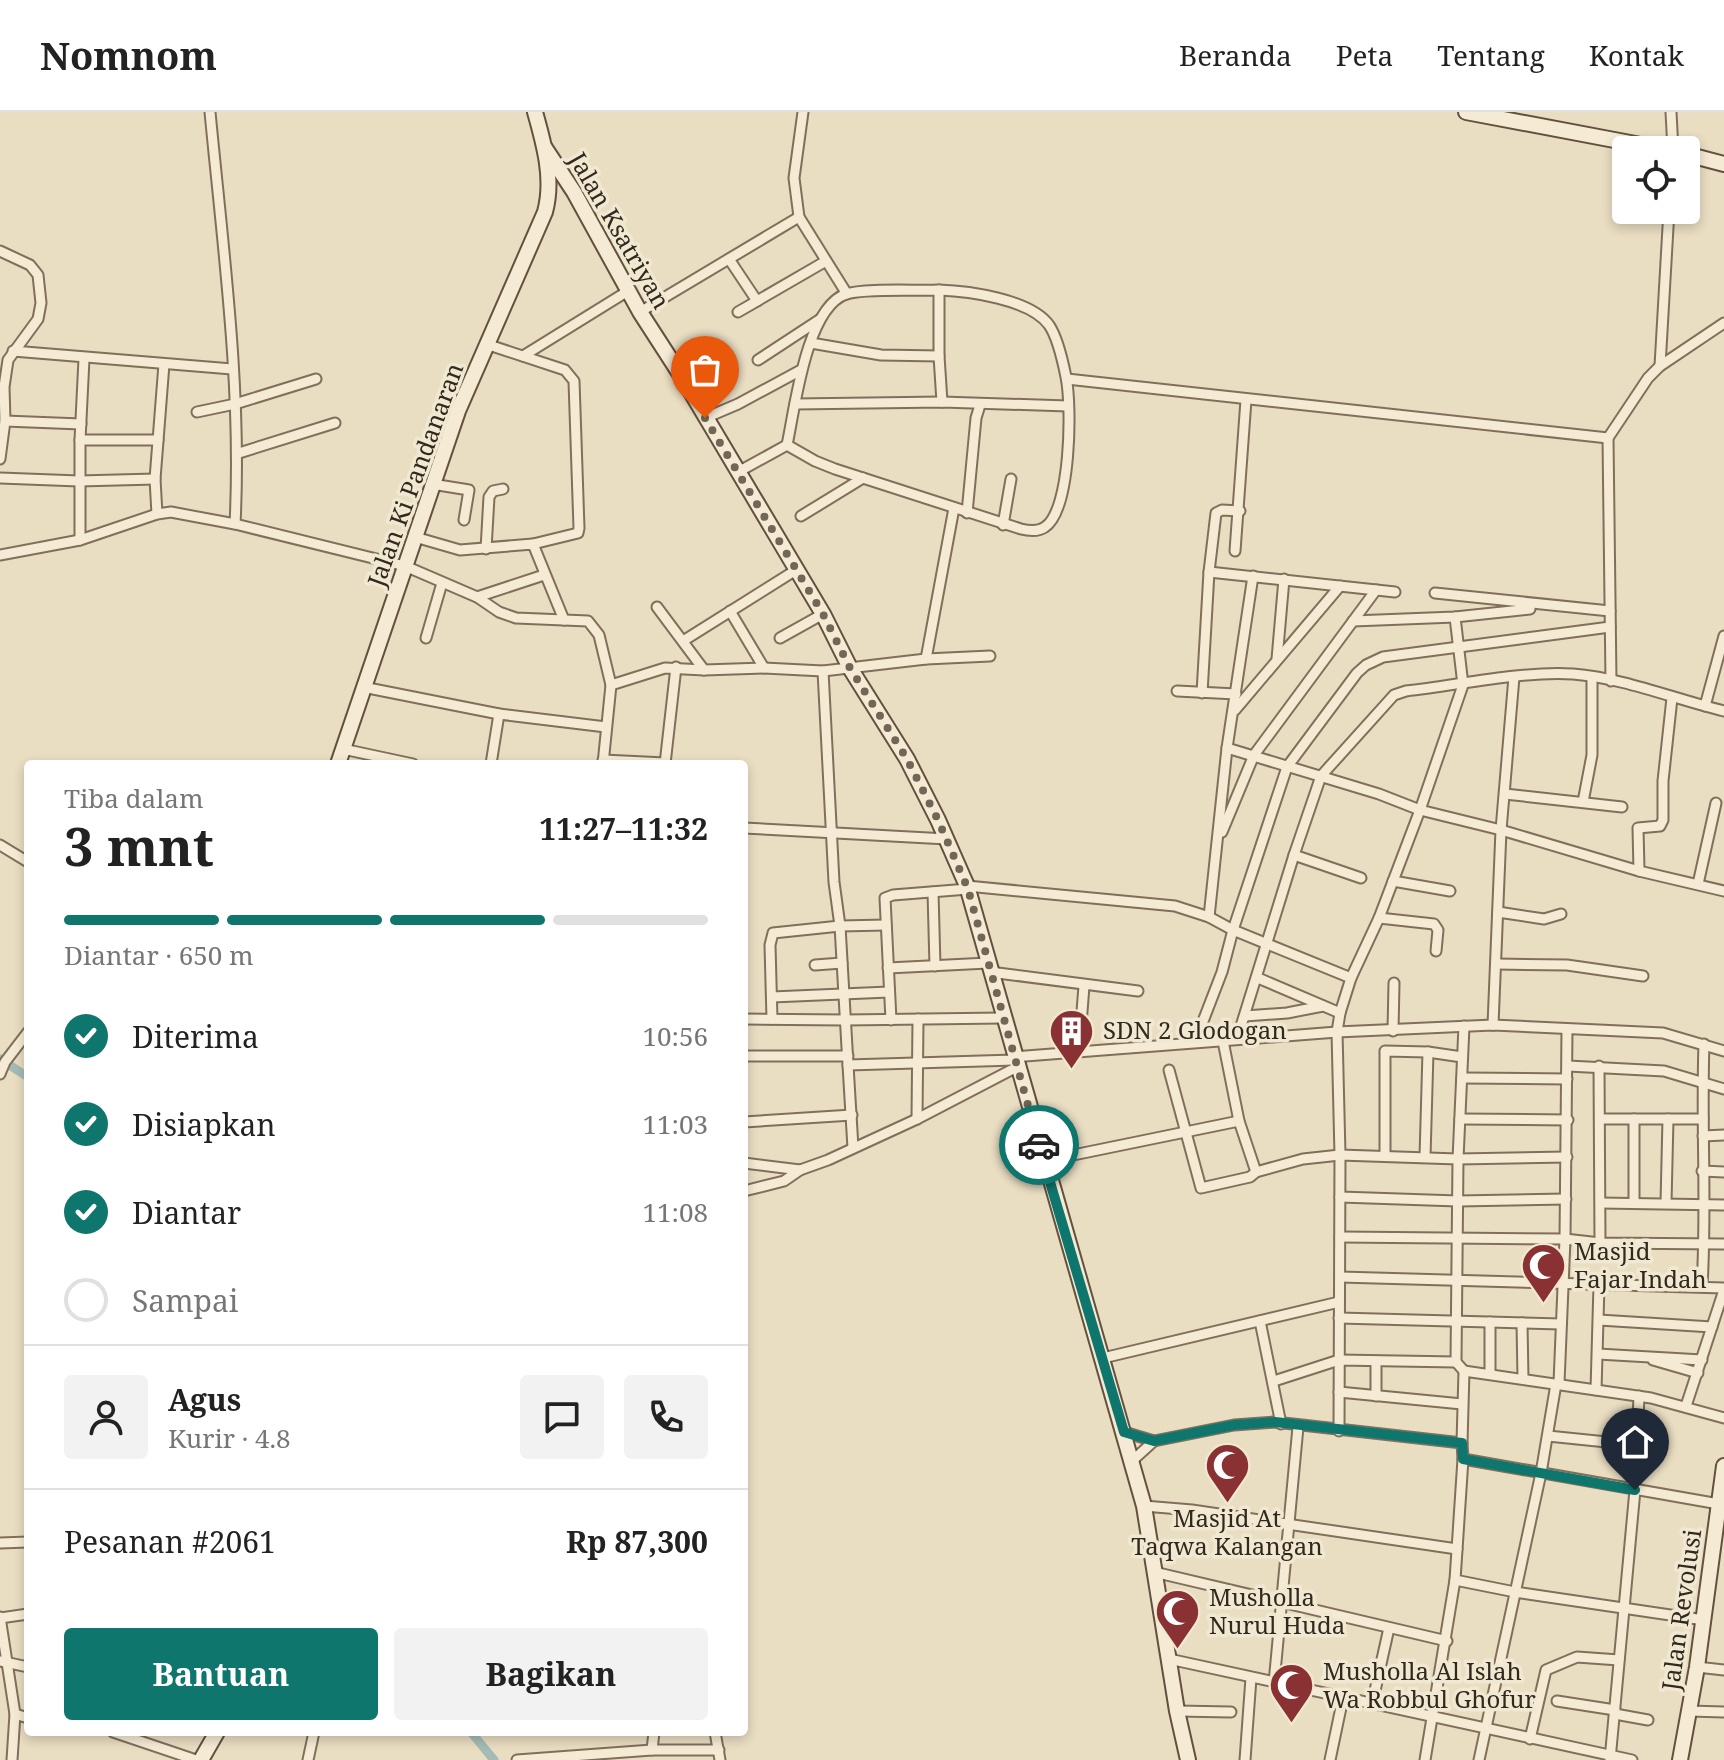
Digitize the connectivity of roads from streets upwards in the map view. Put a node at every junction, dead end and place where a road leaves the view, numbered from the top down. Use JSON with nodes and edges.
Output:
{"nodes":[{"id":1,"x":210,"y":112,"type":"edge"},
{"id":2,"x":535,"y":112,"type":"edge"},
{"id":3,"x":803,"y":112,"type":"edge"},
{"id":4,"x":1466,"y":112,"type":"edge"},
{"id":5,"x":1671,"y":112,"type":"edge"},
{"id":6,"x":1670,"y":136,"type":"edge"},
{"id":7,"x":1612,"y":139,"type":"edge"},
{"id":8,"x":545,"y":148,"type":"junction"},
{"id":9,"x":1700,"y":158,"type":"edge"},
{"id":10,"x":1724,"y":164,"type":"edge"},
{"id":11,"x":574,"y":192,"type":"junction"},
{"id":12,"x":549,"y":199,"type":"junction"},
{"id":13,"x":799,"y":217,"type":"junction"},
{"id":14,"x":1668,"y":224,"type":"edge"},
{"id":15,"x":0,"y":251,"type":"edge"},
{"id":16,"x":729,"y":259,"type":"junction"},
{"id":17,"x":826,"y":261,"type":"junction"},
{"id":18,"x":939,"y":290,"type":"junction"},
{"id":19,"x":628,"y":291,"type":"junction"},
{"id":20,"x":847,"y":294,"type":"junction"},
{"id":21,"x":757,"y":301,"type":"junction"},
{"id":22,"x":640,"y":312,"type":"junction"},
{"id":23,"x":738,"y":312,"type":"dead end"},
{"id":24,"x":819,"y":320,"type":"junction"},
{"id":25,"x":1724,"y":323,"type":"edge"},
{"id":26,"x":811,"y":343,"type":"junction"},
{"id":27,"x":489,"y":345,"type":"junction"},
{"id":28,"x":13,"y":351,"type":"junction"},
{"id":29,"x":523,"y":356,"type":"junction"},
{"id":30,"x":939,"y":356,"type":"junction"},
{"id":31,"x":84,"y":359,"type":"junction"},
{"id":32,"x":758,"y":360,"type":"dead end"},
{"id":33,"x":164,"y":364,"type":"junction"},
{"id":34,"x":1660,"y":366,"type":"junction"},
{"id":35,"x":232,"y":369,"type":"junction"},
{"id":36,"x":801,"y":370,"type":"junction"},
{"id":37,"x":316,"y":379,"type":"dead end"},
{"id":38,"x":1067,"y":379,"type":"junction"},
{"id":39,"x":2,"y":386,"type":"edge"},
{"id":40,"x":1246,"y":400,"type":"junction"},
{"id":41,"x":942,"y":402,"type":"junction"},
{"id":42,"x":235,"y":404,"type":"junction"},
{"id":43,"x":795,"y":404,"type":"junction"},
{"id":44,"x":980,"y":405,"type":"junction"},
{"id":45,"x":1068,"y":406,"type":"junction"},
{"id":46,"x":197,"y":412,"type":"dead end"},
{"id":47,"x":4,"y":418,"type":"edge"},
{"id":48,"x":705,"y":418,"type":"junction"},
{"id":49,"x":335,"y":423,"type":"dead end"},
{"id":50,"x":81,"y":424,"type":"junction"},
{"id":51,"x":1608,"y":438,"type":"junction"},
{"id":52,"x":80,"y":440,"type":"junction"},
{"id":53,"x":158,"y":440,"type":"junction"},
{"id":54,"x":787,"y":445,"type":"junction"},
{"id":55,"x":239,"y":453,"type":"junction"},
{"id":56,"x":0,"y":459,"type":"edge"},
{"id":57,"x":738,"y":472,"type":"junction"},
{"id":58,"x":0,"y":478,"type":"edge"},
{"id":59,"x":863,"y":478,"type":"junction"},
{"id":60,"x":155,"y":479,"type":"junction"},
{"id":61,"x":1011,"y":479,"type":"dead end"},
{"id":62,"x":79,"y":481,"type":"junction"},
{"id":63,"x":432,"y":484,"type":"junction"},
{"id":64,"x":503,"y":489,"type":"dead end"},
{"id":65,"x":954,"y":508,"type":"junction"},
{"id":66,"x":1240,"y":511,"type":"junction"},
{"id":67,"x":967,"y":513,"type":"junction"},
{"id":68,"x":157,"y":514,"type":"junction"},
{"id":69,"x":801,"y":516,"type":"dead end"},
{"id":70,"x":464,"y":520,"type":"dead end"},
{"id":71,"x":235,"y":524,"type":"junction"},
{"id":72,"x":1003,"y":525,"type":"junction"},
{"id":73,"x":415,"y":537,"type":"junction"},
{"id":74,"x":80,"y":540,"type":"junction"},
{"id":75,"x":533,"y":544,"type":"junction"},
{"id":76,"x":486,"y":549,"type":"junction"},
{"id":77,"x":1235,"y":551,"type":"dead end"},
{"id":78,"x":0,"y":555,"type":"edge"},
{"id":79,"x":405,"y":566,"type":"junction"},
{"id":80,"x":796,"y":570,"type":"junction"},
{"id":81,"x":1209,"y":572,"type":"junction"},
{"id":82,"x":544,"y":575,"type":"junction"},
{"id":83,"x":1253,"y":576,"type":"junction"},
{"id":84,"x":1284,"y":579,"type":"junction"},
{"id":85,"x":442,"y":583,"type":"junction"},
{"id":86,"x":1340,"y":586,"type":"junction"},
{"id":87,"x":1376,"y":590,"type":"junction"},
{"id":88,"x":1395,"y":592,"type":"dead end"},
{"id":89,"x":1435,"y":593,"type":"dead end"},
{"id":90,"x":477,"y":597,"type":"junction"},
{"id":91,"x":657,"y":607,"type":"dead end"},
{"id":92,"x":1530,"y":609,"type":"dead end"},
{"id":93,"x":730,"y":611,"type":"junction"},
{"id":94,"x":1610,"y":611,"type":"junction"},
{"id":95,"x":823,"y":614,"type":"junction"},
{"id":96,"x":1455,"y":617,"type":"junction"},
{"id":97,"x":564,"y":620,"type":"junction"},
{"id":98,"x":1353,"y":621,"type":"junction"},
{"id":99,"x":1610,"y":627,"type":"junction"},
{"id":100,"x":1724,"y":636,"type":"edge"},
{"id":101,"x":426,"y":638,"type":"dead end"},
{"id":102,"x":780,"y":638,"type":"dead end"},
{"id":103,"x":683,"y":641,"type":"junction"},
{"id":104,"x":1458,"y":647,"type":"junction"},
{"id":105,"x":990,"y":656,"type":"dead end"},
{"id":106,"x":926,"y":659,"type":"junction"},
{"id":107,"x":1277,"y":659,"type":"junction"},
{"id":108,"x":676,"y":667,"type":"junction"},
{"id":109,"x":764,"y":668,"type":"junction"},
{"id":110,"x":850,"y":668,"type":"junction"},
{"id":111,"x":704,"y":670,"type":"junction"},
{"id":112,"x":823,"y":671,"type":"junction"},
{"id":113,"x":1514,"y":677,"type":"junction"},
{"id":114,"x":1592,"y":677,"type":"junction"},
{"id":115,"x":1611,"y":681,"type":"junction"},
{"id":116,"x":611,"y":685,"type":"junction"},
{"id":117,"x":1463,"y":685,"type":"junction"},
{"id":118,"x":363,"y":687,"type":"junction"},
{"id":119,"x":1177,"y":691,"type":"dead end"},
{"id":120,"x":1202,"y":693,"type":"junction"},
{"id":121,"x":1236,"y":694,"type":"junction"},
{"id":122,"x":1672,"y":698,"type":"junction"},
{"id":123,"x":1705,"y":706,"type":"junction"},
{"id":124,"x":1724,"y":711,"type":"edge"},
{"id":125,"x":1233,"y":712,"type":"junction"},
{"id":126,"x":499,"y":714,"type":"junction"},
{"id":127,"x":606,"y":727,"type":"junction"},
{"id":128,"x":1227,"y":748,"type":"junction"},
{"id":129,"x":1254,"y":755,"type":"junction"},
{"id":130,"x":340,"y":757,"type":"edge"},
{"id":131,"x":371,"y":760,"type":"edge"},
{"id":132,"x":492,"y":760,"type":"edge"},
{"id":133,"x":603,"y":760,"type":"edge"},
{"id":134,"x":665,"y":760,"type":"edge"},
{"id":135,"x":1287,"y":767,"type":"junction"},
{"id":136,"x":1321,"y":776,"type":"junction"},
{"id":137,"x":1505,"y":794,"type":"junction"},
{"id":138,"x":1583,"y":802,"type":"junction"},
{"id":139,"x":1716,"y":803,"type":"dead end"},
{"id":140,"x":1622,"y":807,"type":"dead end"},
{"id":141,"x":1420,"y":810,"type":"junction"},
{"id":142,"x":748,"y":828,"type":"edge"},
{"id":143,"x":1501,"y":830,"type":"junction"},
{"id":144,"x":831,"y":833,"type":"junction"},
{"id":145,"x":947,"y":839,"type":"junction"},
{"id":146,"x":1218,"y":840,"type":"junction"},
{"id":147,"x":0,"y":845,"type":"edge"},
{"id":148,"x":1294,"y":855,"type":"junction"},
{"id":149,"x":24,"y":860,"type":"edge"},
{"id":150,"x":1639,"y":871,"type":"junction"},
{"id":151,"x":1361,"y":878,"type":"dead end"},
{"id":152,"x":1393,"y":881,"type":"junction"},
{"id":153,"x":1698,"y":884,"type":"junction"},
{"id":154,"x":968,"y":888,"type":"junction"},
{"id":155,"x":1450,"y":891,"type":"dead end"},
{"id":156,"x":1724,"y":891,"type":"edge"},
{"id":157,"x":933,"y":892,"type":"junction"},
{"id":158,"x":1498,"y":912,"type":"junction"},
{"id":159,"x":1561,"y":914,"type":"dead end"},
{"id":160,"x":1209,"y":917,"type":"junction"},
{"id":161,"x":1379,"y":918,"type":"junction"},
{"id":162,"x":886,"y":925,"type":"junction"},
{"id":163,"x":840,"y":926,"type":"junction"},
{"id":164,"x":1233,"y":930,"type":"junction"},
{"id":165,"x":1266,"y":943,"type":"junction"},
{"id":166,"x":1436,"y":951,"type":"dead end"},
{"id":167,"x":842,"y":963,"type":"junction"},
{"id":168,"x":1496,"y":964,"type":"junction"},
{"id":169,"x":815,"y":965,"type":"dead end"},
{"id":170,"x":935,"y":966,"type":"junction"},
{"id":171,"x":888,"y":968,"type":"junction"},
{"id":172,"x":989,"y":968,"type":"junction"},
{"id":173,"x":1643,"y":976,"type":"dead end"},
{"id":174,"x":1258,"y":978,"type":"junction"},
{"id":175,"x":1351,"y":978,"type":"junction"},
{"id":176,"x":1394,"y":983,"type":"dead end"},
{"id":177,"x":1084,"y":986,"type":"junction"},
{"id":178,"x":1138,"y":991,"type":"dead end"},
{"id":179,"x":889,"y":992,"type":"junction"},
{"id":180,"x":844,"y":995,"type":"junction"},
{"id":181,"x":772,"y":997,"type":"junction"},
{"id":182,"x":1323,"y":1006,"type":"junction"},
{"id":183,"x":1340,"y":1013,"type":"junction"},
{"id":184,"x":1245,"y":1016,"type":"junction"},
{"id":185,"x":1003,"y":1018,"type":"junction"},
{"id":186,"x":748,"y":1019,"type":"edge"},
{"id":187,"x":772,"y":1019,"type":"junction"},
{"id":188,"x":918,"y":1019,"type":"junction"},
{"id":189,"x":845,"y":1020,"type":"junction"},
{"id":190,"x":891,"y":1020,"type":"junction"},
{"id":191,"x":1493,"y":1025,"type":"junction"},
{"id":192,"x":1464,"y":1026,"type":"junction"},
{"id":193,"x":1567,"y":1029,"type":"junction"},
{"id":194,"x":1393,"y":1031,"type":"junction"},
{"id":195,"x":1337,"y":1032,"type":"junction"},
{"id":196,"x":24,"y":1037,"type":"edge"},
{"id":197,"x":1237,"y":1039,"type":"junction"},
{"id":198,"x":1223,"y":1041,"type":"junction"},
{"id":199,"x":1195,"y":1042,"type":"junction"},
{"id":200,"x":1704,"y":1044,"type":"junction"},
{"id":201,"x":1723,"y":1048,"type":"edge"},
{"id":202,"x":1079,"y":1050,"type":"junction"},
{"id":203,"x":1428,"y":1052,"type":"junction"},
{"id":204,"x":748,"y":1056,"type":"edge"},
{"id":205,"x":1462,"y":1057,"type":"junction"},
{"id":206,"x":848,"y":1061,"type":"junction"},
{"id":207,"x":1015,"y":1061,"type":"junction"},
{"id":208,"x":918,"y":1064,"type":"junction"},
{"id":209,"x":1568,"y":1066,"type":"junction"},
{"id":210,"x":1599,"y":1066,"type":"junction"},
{"id":211,"x":1169,"y":1070,"type":"dead end"},
{"id":212,"x":0,"y":1074,"type":"edge"},
{"id":213,"x":1462,"y":1078,"type":"junction"},
{"id":214,"x":1567,"y":1079,"type":"junction"},
{"id":215,"x":1702,"y":1082,"type":"junction"},
{"id":216,"x":1724,"y":1089,"type":"edge"},
{"id":217,"x":852,"y":1115,"type":"junction"},
{"id":218,"x":917,"y":1119,"type":"junction"},
{"id":219,"x":1460,"y":1119,"type":"junction"},
{"id":220,"x":1601,"y":1119,"type":"junction"},
{"id":221,"x":1634,"y":1119,"type":"junction"},
{"id":222,"x":1668,"y":1119,"type":"junction"},
{"id":223,"x":1703,"y":1119,"type":"junction"},
{"id":224,"x":1568,"y":1120,"type":"junction"},
{"id":225,"x":1239,"y":1121,"type":"junction"},
{"id":226,"x":748,"y":1122,"type":"edge"},
{"id":227,"x":1186,"y":1130,"type":"junction"},
{"id":228,"x":1724,"y":1135,"type":"edge"},
{"id":229,"x":1703,"y":1136,"type":"junction"},
{"id":230,"x":853,"y":1148,"type":"junction"},
{"id":231,"x":1340,"y":1155,"type":"junction"},
{"id":232,"x":1385,"y":1156,"type":"junction"},
{"id":233,"x":1425,"y":1157,"type":"junction"},
{"id":234,"x":1567,"y":1157,"type":"junction"},
{"id":235,"x":1458,"y":1159,"type":"junction"},
{"id":236,"x":1044,"y":1161,"type":"junction"},
{"id":237,"x":748,"y":1164,"type":"edge"},
{"id":238,"x":800,"y":1170,"type":"junction"},
{"id":239,"x":1702,"y":1171,"type":"junction"},
{"id":240,"x":1256,"y":1172,"type":"junction"},
{"id":241,"x":1724,"y":1172,"type":"edge"},
{"id":242,"x":748,"y":1190,"type":"edge"},
{"id":243,"x":1340,"y":1197,"type":"junction"},
{"id":244,"x":1566,"y":1199,"type":"junction"},
{"id":245,"x":1458,"y":1201,"type":"junction"},
{"id":246,"x":1601,"y":1203,"type":"junction"},
{"id":247,"x":1634,"y":1203,"type":"junction"},
{"id":248,"x":1666,"y":1203,"type":"junction"},
{"id":249,"x":1702,"y":1204,"type":"junction"},
{"id":250,"x":1724,"y":1205,"type":"edge"},
{"id":251,"x":1340,"y":1237,"type":"junction"},
{"id":252,"x":1565,"y":1239,"type":"junction"},
{"id":253,"x":1458,"y":1240,"type":"junction"},
{"id":254,"x":1600,"y":1243,"type":"junction"},
{"id":255,"x":1705,"y":1244,"type":"junction"},
{"id":256,"x":1724,"y":1244,"type":"edge"},
{"id":257,"x":1340,"y":1277,"type":"junction"},
{"id":258,"x":1457,"y":1282,"type":"junction"},
{"id":259,"x":1563,"y":1283,"type":"junction"},
{"id":260,"x":1599,"y":1285,"type":"junction"},
{"id":261,"x":1702,"y":1286,"type":"junction"},
{"id":262,"x":1724,"y":1289,"type":"edge"},
{"id":263,"x":1339,"y":1302,"type":"junction"},
{"id":264,"x":1339,"y":1318,"type":"junction"},
{"id":265,"x":1599,"y":1320,"type":"junction"},
{"id":266,"x":1260,"y":1321,"type":"junction"},
{"id":267,"x":1457,"y":1321,"type":"junction"},
{"id":268,"x":1490,"y":1322,"type":"junction"},
{"id":269,"x":1522,"y":1323,"type":"junction"},
{"id":270,"x":1561,"y":1324,"type":"junction"},
{"id":271,"x":1712,"y":1327,"type":"junction"},
{"id":272,"x":1598,"y":1354,"type":"junction"},
{"id":273,"x":1103,"y":1358,"type":"junction"},
{"id":274,"x":1650,"y":1358,"type":"junction"},
{"id":275,"x":1339,"y":1360,"type":"junction"},
{"id":276,"x":1702,"y":1360,"type":"junction"},
{"id":277,"x":1376,"y":1361,"type":"junction"},
{"id":278,"x":1456,"y":1362,"type":"junction"},
{"id":279,"x":1464,"y":1371,"type":"junction"},
{"id":280,"x":1698,"y":1373,"type":"junction"},
{"id":281,"x":1490,"y":1374,"type":"junction"},
{"id":282,"x":1523,"y":1379,"type":"junction"},
{"id":283,"x":1274,"y":1381,"type":"junction"},
{"id":284,"x":1558,"y":1384,"type":"junction"},
{"id":285,"x":1596,"y":1390,"type":"junction"},
{"id":286,"x":1339,"y":1392,"type":"junction"},
{"id":287,"x":1376,"y":1396,"type":"junction"},
{"id":288,"x":1639,"y":1396,"type":"junction"},
{"id":289,"x":1462,"y":1404,"type":"junction"},
{"id":290,"x":1686,"y":1406,"type":"junction"},
{"id":291,"x":1724,"y":1418,"type":"edge"},
{"id":292,"x":1281,"y":1424,"type":"junction"},
{"id":293,"x":1298,"y":1427,"type":"junction"},
{"id":294,"x":1339,"y":1431,"type":"junction"},
{"id":295,"x":1124,"y":1432,"type":"junction"},
{"id":296,"x":1548,"y":1436,"type":"junction"},
{"id":297,"x":1154,"y":1441,"type":"junction"},
{"id":298,"x":1462,"y":1443,"type":"junction"},
{"id":299,"x":1636,"y":1445,"type":"junction"},
{"id":300,"x":1463,"y":1459,"type":"junction"},
{"id":301,"x":1132,"y":1461,"type":"junction"},
{"id":302,"x":1724,"y":1466,"type":"edge"},
{"id":303,"x":1541,"y":1473,"type":"junction"},
{"id":304,"x":1635,"y":1490,"type":"junction"},
{"id":305,"x":1719,"y":1504,"type":"junction"},
{"id":306,"x":1144,"y":1506,"type":"junction"},
{"id":307,"x":1288,"y":1525,"type":"junction"},
{"id":308,"x":24,"y":1542,"type":"edge"},
{"id":309,"x":0,"y":1543,"type":"edge"},
{"id":310,"x":1457,"y":1549,"type":"junction"},
{"id":311,"x":1718,"y":1561,"type":"edge"},
{"id":312,"x":1154,"y":1572,"type":"junction"},
{"id":313,"x":1455,"y":1580,"type":"junction"},
{"id":314,"x":1515,"y":1592,"type":"junction"},
{"id":315,"x":1281,"y":1602,"type":"junction"},
{"id":316,"x":1623,"y":1609,"type":"junction"},
{"id":317,"x":24,"y":1615,"type":"edge"},
{"id":318,"x":0,"y":1618,"type":"edge"},
{"id":319,"x":1704,"y":1620,"type":"junction"},
{"id":320,"x":1389,"y":1628,"type":"junction"},
{"id":321,"x":1447,"y":1641,"type":"junction"},
{"id":322,"x":1169,"y":1659,"type":"junction"},
{"id":323,"x":1619,"y":1660,"type":"junction"},
{"id":324,"x":4,"y":1662,"type":"edge"},
{"id":325,"x":24,"y":1666,"type":"edge"},
{"id":326,"x":1697,"y":1667,"type":"junction"},
{"id":327,"x":1724,"y":1670,"type":"edge"},
{"id":328,"x":1251,"y":1678,"type":"junction"},
{"id":329,"x":1274,"y":1683,"type":"junction"},
{"id":330,"x":1343,"y":1698,"type":"junction"},
{"id":331,"x":1557,"y":1701,"type":"dead end"},
{"id":332,"x":1372,"y":1704,"type":"junction"},
{"id":333,"x":1177,"y":1711,"type":"junction"},
{"id":334,"x":1689,"y":1711,"type":"junction"},
{"id":335,"x":1231,"y":1712,"type":"dead end"},
{"id":336,"x":1615,"y":1712,"type":"junction"},
{"id":337,"x":1724,"y":1712,"type":"edge"},
{"id":338,"x":15,"y":1714,"type":"junction"},
{"id":339,"x":24,"y":1717,"type":"edge"},
{"id":340,"x":1432,"y":1717,"type":"junction"},
{"id":341,"x":1648,"y":1720,"type":"dead end"},
{"id":342,"x":1486,"y":1729,"type":"junction"},
{"id":343,"x":125,"y":1736,"type":"edge"},
{"id":344,"x":214,"y":1736,"type":"edge"},
{"id":345,"x":313,"y":1736,"type":"edge"},
{"id":346,"x":654,"y":1736,"type":"edge"},
{"id":347,"x":1530,"y":1739,"type":"junction"},
{"id":348,"x":652,"y":1750,"type":"junction"},
{"id":349,"x":674,"y":1755,"type":"edge"},
{"id":350,"x":720,"y":1755,"type":"edge"},
{"id":351,"x":572,"y":1758,"type":"edge"},
{"id":352,"x":1611,"y":1758,"type":"edge"},
{"id":353,"x":12,"y":1760,"type":"edge"},
{"id":354,"x":199,"y":1760,"type":"edge"},
{"id":355,"x":308,"y":1760,"type":"edge"},
{"id":356,"x":517,"y":1760,"type":"edge"},
{"id":357,"x":1188,"y":1760,"type":"edge"},
{"id":358,"x":1245,"y":1760,"type":"edge"},
{"id":359,"x":1330,"y":1760,"type":"edge"},
{"id":360,"x":1425,"y":1760,"type":"edge"},
{"id":361,"x":1479,"y":1760,"type":"edge"},
{"id":362,"x":1632,"y":1760,"type":"edge"},
{"id":363,"x":1680,"y":1760,"type":"edge"}],
"edges":[{"from":1,"to":35,"type":"street"},
{"from":2,"to":8,"type":"street","name":"Jalan Ki Pandanaran"},
{"from":3,"to":13,"type":"street"},
{"from":4,"to":7,"type":"street"},
{"from":5,"to":6,"type":"street"},
{"from":8,"to":11,"type":"street","name":"Jalan Ksatriyan"},
{"from":8,"to":12,"type":"street","name":"Jalan Ki Pandanaran"},
{"from":9,"to":10,"type":"street"},
{"from":11,"to":12,"type":"street"},
{"from":11,"to":19,"type":"street","name":"Jalan Ksatriyan"},
{"from":12,"to":27,"type":"street","name":"Jalan Ki Pandanaran"},
{"from":13,"to":16,"type":"street"},
{"from":13,"to":17,"type":"street"},
{"from":14,"to":34,"type":"street"},
{"from":15,"to":28,"type":"street"},
{"from":16,"to":21,"type":"street"},
{"from":16,"to":22,"type":"street"},
{"from":17,"to":20,"type":"street"},
{"from":17,"to":21,"type":"street"},
{"from":18,"to":20,"type":"street"},
{"from":18,"to":30,"type":"street"},
{"from":18,"to":38,"type":"street"},
{"from":19,"to":22,"type":"street","name":"Jalan Ksatriyan"},
{"from":19,"to":29,"type":"street"},
{"from":20,"to":24,"type":"street"},
{"from":21,"to":23,"type":"street"},
{"from":22,"to":48,"type":"street","name":"Jalan Ksatriyan"},
{"from":24,"to":26,"type":"street"},
{"from":24,"to":32,"type":"street"},
{"from":25,"to":34,"type":"street"},
{"from":26,"to":30,"type":"street"},
{"from":26,"to":36,"type":"street"},
{"from":27,"to":29,"type":"street"},
{"from":27,"to":63,"type":"street","name":"Jalan Ki Pandanaran"},
{"from":28,"to":31,"type":"street"},
{"from":28,"to":39,"type":"street"},
{"from":29,"to":75,"type":"street"},
{"from":30,"to":41,"type":"street"},
{"from":31,"to":33,"type":"street"},
{"from":31,"to":50,"type":"street"},
{"from":33,"to":35,"type":"street"},
{"from":33,"to":53,"type":"street"},
{"from":34,"to":51,"type":"street"},
{"from":35,"to":42,"type":"street"},
{"from":36,"to":43,"type":"street"},
{"from":36,"to":48,"type":"street"},
{"from":37,"to":42,"type":"street"},
{"from":38,"to":40,"type":"street"},
{"from":38,"to":45,"type":"street"},
{"from":39,"to":47,"type":"street"},
{"from":40,"to":51,"type":"street"},
{"from":40,"to":66,"type":"street"},
{"from":41,"to":43,"type":"street"},
{"from":41,"to":44,"type":"street"},
{"from":42,"to":46,"type":"street"},
{"from":42,"to":55,"type":"street"},
{"from":43,"to":54,"type":"street"},
{"from":44,"to":45,"type":"street"},
{"from":44,"to":67,"type":"street"},
{"from":45,"to":72,"type":"street"},
{"from":47,"to":50,"type":"street"},
{"from":47,"to":56,"type":"street"},
{"from":48,"to":57,"type":"street","name":"Jalan Ksatriyan"},
{"from":49,"to":55,"type":"street"},
{"from":50,"to":52,"type":"street"},
{"from":51,"to":94,"type":"street"},
{"from":52,"to":53,"type":"street"},
{"from":52,"to":62,"type":"street"},
{"from":53,"to":60,"type":"street"},
{"from":54,"to":57,"type":"street"},
{"from":54,"to":59,"type":"street"},
{"from":55,"to":71,"type":"street"},
{"from":57,"to":80,"type":"street","name":"Jalan Ksatriyan"},
{"from":58,"to":62,"type":"street"},
{"from":59,"to":65,"type":"street"},
{"from":59,"to":69,"type":"street"},
{"from":60,"to":62,"type":"street"},
{"from":60,"to":68,"type":"street"},
{"from":61,"to":72,"type":"street"},
{"from":62,"to":74,"type":"street"},
{"from":63,"to":70,"type":"street"},
{"from":63,"to":73,"type":"street","name":"Jalan Ki Pandanaran"},
{"from":64,"to":76,"type":"street"},
{"from":65,"to":67,"type":"street"},
{"from":65,"to":106,"type":"street"},
{"from":66,"to":77,"type":"street"},
{"from":66,"to":81,"type":"street"},
{"from":67,"to":72,"type":"street"},
{"from":68,"to":71,"type":"street"},
{"from":68,"to":74,"type":"street"},
{"from":71,"to":79,"type":"street"},
{"from":73,"to":76,"type":"street"},
{"from":73,"to":79,"type":"street","name":"Jalan Ki Pandanaran"},
{"from":74,"to":78,"type":"street"},
{"from":75,"to":76,"type":"street"},
{"from":75,"to":82,"type":"street"},
{"from":79,"to":85,"type":"street"},
{"from":79,"to":118,"type":"street","name":"Jalan Ki Pandanaran"},
{"from":80,"to":93,"type":"street"},
{"from":80,"to":95,"type":"street","name":"Jalan Ksatriyan"},
{"from":81,"to":83,"type":"street"},
{"from":81,"to":120,"type":"street"},
{"from":82,"to":90,"type":"street"},
{"from":82,"to":97,"type":"street"},
{"from":83,"to":84,"type":"street"},
{"from":83,"to":121,"type":"street"},
{"from":84,"to":86,"type":"street"},
{"from":84,"to":107,"type":"street"},
{"from":85,"to":90,"type":"street"},
{"from":85,"to":101,"type":"street"},
{"from":86,"to":87,"type":"street"},
{"from":86,"to":107,"type":"street"},
{"from":87,"to":88,"type":"street"},
{"from":87,"to":98,"type":"street"},
{"from":89,"to":94,"type":"street"},
{"from":90,"to":97,"type":"street"},
{"from":91,"to":103,"type":"street"},
{"from":92,"to":96,"type":"street"},
{"from":93,"to":103,"type":"street"},
{"from":93,"to":109,"type":"street"},
{"from":94,"to":99,"type":"street"},
{"from":95,"to":102,"type":"street"},
{"from":95,"to":110,"type":"street","name":"Jalan Ksatriyan"},
{"from":96,"to":98,"type":"street"},
{"from":96,"to":104,"type":"street"},
{"from":97,"to":116,"type":"street"},
{"from":98,"to":129,"type":"street"},
{"from":99,"to":104,"type":"street"},
{"from":99,"to":115,"type":"street"},
{"from":100,"to":123,"type":"street"},
{"from":103,"to":111,"type":"street"},
{"from":104,"to":117,"type":"street"},
{"from":104,"to":135,"type":"street"},
{"from":105,"to":106,"type":"street"},
{"from":106,"to":110,"type":"street"},
{"from":107,"to":125,"type":"street"},
{"from":108,"to":111,"type":"street"},
{"from":108,"to":116,"type":"street"},
{"from":108,"to":134,"type":"street"},
{"from":109,"to":111,"type":"street"},
{"from":109,"to":112,"type":"street"},
{"from":110,"to":112,"type":"street"},
{"from":110,"to":145,"type":"street","name":"Jalan Ksatriyan"},
{"from":112,"to":144,"type":"street"},
{"from":113,"to":114,"type":"street"},
{"from":113,"to":117,"type":"street"},
{"from":113,"to":137,"type":"street"},
{"from":114,"to":115,"type":"street"},
{"from":114,"to":138,"type":"street"},
{"from":115,"to":122,"type":"street"},
{"from":116,"to":127,"type":"street"},
{"from":117,"to":136,"type":"street"},
{"from":117,"to":141,"type":"street"},
{"from":118,"to":126,"type":"street"},
{"from":118,"to":130,"type":"street","name":"Jalan Ki Pandanaran"},
{"from":119,"to":120,"type":"street"},
{"from":120,"to":121,"type":"street"},
{"from":121,"to":125,"type":"street"},
{"from":122,"to":123,"type":"street"},
{"from":122,"to":150,"type":"street"},
{"from":123,"to":124,"type":"street"},
{"from":125,"to":128,"type":"street"},
{"from":126,"to":127,"type":"street"},
{"from":126,"to":132,"type":"street"},
{"from":127,"to":133,"type":"street"},
{"from":128,"to":129,"type":"street"},
{"from":128,"to":146,"type":"street"},
{"from":129,"to":135,"type":"street"},
{"from":129,"to":146,"type":"street"},
{"from":130,"to":131,"type":"street"},
{"from":135,"to":136,"type":"street"},
{"from":135,"to":164,"type":"street"},
{"from":136,"to":141,"type":"street"},
{"from":136,"to":148,"type":"street"},
{"from":137,"to":138,"type":"street"},
{"from":137,"to":143,"type":"street"},
{"from":138,"to":140,"type":"street"},
{"from":139,"to":153,"type":"street"},
{"from":141,"to":143,"type":"street"},
{"from":141,"to":152,"type":"street"},
{"from":142,"to":144,"type":"street"},
{"from":143,"to":150,"type":"street"},
{"from":143,"to":158,"type":"street"},
{"from":144,"to":145,"type":"street"},
{"from":144,"to":163,"type":"street"},
{"from":145,"to":154,"type":"street","name":"Jalan Ksatriyan"},
{"from":146,"to":160,"type":"street"},
{"from":147,"to":149,"type":"street"},
{"from":148,"to":151,"type":"street"},
{"from":148,"to":165,"type":"street"},
{"from":150,"to":153,"type":"street"},
{"from":152,"to":155,"type":"street"},
{"from":152,"to":161,"type":"street"},
{"from":153,"to":156,"type":"street"},
{"from":154,"to":157,"type":"street"},
{"from":154,"to":160,"type":"street"},
{"from":154,"to":172,"type":"street","name":"Jalan Ksatriyan"},
{"from":157,"to":162,"type":"street"},
{"from":157,"to":170,"type":"street"},
{"from":158,"to":159,"type":"street"},
{"from":158,"to":168,"type":"street"},
{"from":160,"to":164,"type":"street"},
{"from":161,"to":166,"type":"street"},
{"from":161,"to":175,"type":"street"},
{"from":162,"to":163,"type":"street"},
{"from":162,"to":171,"type":"street"},
{"from":163,"to":167,"type":"street"},
{"from":163,"to":181,"type":"street"},
{"from":164,"to":165,"type":"street"},
{"from":164,"to":199,"type":"street"},
{"from":165,"to":174,"type":"street"},
{"from":165,"to":175,"type":"street"},
{"from":167,"to":169,"type":"street"},
{"from":167,"to":180,"type":"street"},
{"from":168,"to":173,"type":"street"},
{"from":168,"to":191,"type":"street"},
{"from":170,"to":171,"type":"street"},
{"from":170,"to":172,"type":"street"},
{"from":171,"to":179,"type":"street"},
{"from":172,"to":177,"type":"street"},
{"from":172,"to":185,"type":"street","name":"Jalan Ksatriyan"},
{"from":174,"to":182,"type":"street"},
{"from":174,"to":184,"type":"street"},
{"from":175,"to":183,"type":"street"},
{"from":176,"to":194,"type":"street"},
{"from":177,"to":178,"type":"street"},
{"from":177,"to":202,"type":"street"},
{"from":179,"to":180,"type":"street"},
{"from":179,"to":190,"type":"street"},
{"from":180,"to":181,"type":"street"},
{"from":180,"to":189,"type":"street"},
{"from":181,"to":187,"type":"street"},
{"from":182,"to":183,"type":"street"},
{"from":182,"to":184,"type":"street"},
{"from":183,"to":195,"type":"street"},
{"from":184,"to":197,"type":"street"},
{"from":185,"to":188,"type":"street"},
{"from":185,"to":207,"type":"street","name":"Jalan Ksatriyan"},
{"from":186,"to":187,"type":"street"},
{"from":187,"to":189,"type":"street"},
{"from":188,"to":190,"type":"street"},
{"from":188,"to":208,"type":"street"},
{"from":189,"to":190,"type":"street"},
{"from":189,"to":206,"type":"street"},
{"from":191,"to":192,"type":"street"},
{"from":191,"to":193,"type":"street"},
{"from":192,"to":194,"type":"street"},
{"from":192,"to":205,"type":"street"},
{"from":193,"to":200,"type":"street"},
{"from":193,"to":209,"type":"street"},
{"from":194,"to":195,"type":"street"},
{"from":195,"to":197,"type":"street"},
{"from":195,"to":231,"type":"street"},
{"from":196,"to":212,"type":"street"},
{"from":197,"to":198,"type":"street"},
{"from":198,"to":199,"type":"street"},
{"from":198,"to":225,"type":"street"},
{"from":199,"to":202,"type":"street"},
{"from":200,"to":201,"type":"street"},
{"from":200,"to":215,"type":"street"},
{"from":202,"to":207,"type":"street"},
{"from":203,"to":205,"type":"street"},
{"from":203,"to":232,"type":"street"},
{"from":203,"to":233,"type":"street"},
{"from":204,"to":206,"type":"street"},
{"from":205,"to":213,"type":"street"},
{"from":206,"to":208,"type":"street"},
{"from":206,"to":217,"type":"street"},
{"from":207,"to":208,"type":"street"},
{"from":207,"to":218,"type":"street"},
{"from":207,"to":236,"type":"street","name":"Jalan Ksatriyan"},
{"from":208,"to":218,"type":"street"},
{"from":209,"to":210,"type":"street"},
{"from":209,"to":214,"type":"street"},
{"from":210,"to":215,"type":"street"},
{"from":210,"to":220,"type":"street"},
{"from":211,"to":227,"type":"street"},
{"from":213,"to":214,"type":"street"},
{"from":213,"to":219,"type":"street"},
{"from":214,"to":224,"type":"street"},
{"from":215,"to":216,"type":"street"},
{"from":215,"to":223,"type":"street"},
{"from":217,"to":226,"type":"street"},
{"from":217,"to":230,"type":"street"},
{"from":218,"to":230,"type":"street"},
{"from":219,"to":224,"type":"street"},
{"from":219,"to":235,"type":"street"},
{"from":220,"to":221,"type":"street"},
{"from":220,"to":246,"type":"street"},
{"from":221,"to":222,"type":"street"},
{"from":221,"to":247,"type":"street"},
{"from":222,"to":223,"type":"street"},
{"from":222,"to":248,"type":"street"},
{"from":223,"to":229,"type":"street"},
{"from":224,"to":234,"type":"street"},
{"from":225,"to":227,"type":"street"},
{"from":225,"to":240,"type":"street"},
{"from":227,"to":236,"type":"street"},
{"from":227,"to":240,"type":"street"},
{"from":228,"to":229,"type":"street"},
{"from":229,"to":239,"type":"street"},
{"from":230,"to":238,"type":"street"},
{"from":231,"to":232,"type":"street"},
{"from":231,"to":240,"type":"street"},
{"from":231,"to":243,"type":"street"},
{"from":232,"to":233,"type":"street"},
{"from":233,"to":235,"type":"street"},
{"from":234,"to":235,"type":"street"},
{"from":234,"to":244,"type":"street"},
{"from":235,"to":245,"type":"street"},
{"from":236,"to":273,"type":"street","name":"Jalan Ksatriyan"},
{"from":237,"to":238,"type":"street"},
{"from":238,"to":242,"type":"street"},
{"from":239,"to":241,"type":"street"},
{"from":239,"to":249,"type":"street"},
{"from":243,"to":245,"type":"street"},
{"from":243,"to":251,"type":"street"},
{"from":244,"to":245,"type":"street"},
{"from":244,"to":252,"type":"street"},
{"from":245,"to":253,"type":"street"},
{"from":246,"to":247,"type":"street"},
{"from":246,"to":254,"type":"street"},
{"from":247,"to":248,"type":"street"},
{"from":248,"to":249,"type":"street"},
{"from":249,"to":250,"type":"street"},
{"from":249,"to":255,"type":"street"},
{"from":251,"to":253,"type":"street"},
{"from":251,"to":257,"type":"street"},
{"from":252,"to":253,"type":"street"},
{"from":252,"to":254,"type":"street"},
{"from":252,"to":259,"type":"street"},
{"from":253,"to":258,"type":"street"},
{"from":254,"to":255,"type":"street"},
{"from":255,"to":256,"type":"street"},
{"from":255,"to":261,"type":"street"},
{"from":257,"to":258,"type":"street"},
{"from":257,"to":263,"type":"street"},
{"from":258,"to":259,"type":"street"},
{"from":258,"to":267,"type":"street"},
{"from":259,"to":260,"type":"street"},
{"from":259,"to":270,"type":"street"},
{"from":260,"to":261,"type":"street"},
{"from":260,"to":265,"type":"street"},
{"from":261,"to":262,"type":"street"},
{"from":262,"to":271,"type":"street"},
{"from":263,"to":264,"type":"street"},
{"from":263,"to":266,"type":"street"},
{"from":264,"to":267,"type":"street"},
{"from":264,"to":275,"type":"street"},
{"from":265,"to":271,"type":"street"},
{"from":265,"to":272,"type":"street"},
{"from":266,"to":273,"type":"street"},
{"from":266,"to":283,"type":"street"},
{"from":267,"to":268,"type":"street"},
{"from":267,"to":278,"type":"street"},
{"from":268,"to":269,"type":"street"},
{"from":268,"to":281,"type":"street"},
{"from":269,"to":270,"type":"street"},
{"from":269,"to":282,"type":"street"},
{"from":270,"to":284,"type":"street"},
{"from":271,"to":276,"type":"street"},
{"from":272,"to":274,"type":"street"},
{"from":272,"to":285,"type":"street"},
{"from":273,"to":295,"type":"street","name":"Jalan Ksatriyan"},
{"from":274,"to":276,"type":"street"},
{"from":274,"to":280,"type":"street"},
{"from":275,"to":277,"type":"street"},
{"from":275,"to":283,"type":"street"},
{"from":275,"to":286,"type":"street"},
{"from":276,"to":280,"type":"street"},
{"from":277,"to":278,"type":"street"},
{"from":277,"to":287,"type":"street"},
{"from":278,"to":279,"type":"street"},
{"from":279,"to":281,"type":"street"},
{"from":279,"to":289,"type":"street"},
{"from":280,"to":290,"type":"street"},
{"from":281,"to":282,"type":"street"},
{"from":282,"to":284,"type":"street"},
{"from":283,"to":292,"type":"street"},
{"from":284,"to":285,"type":"street"},
{"from":284,"to":296,"type":"street"},
{"from":285,"to":288,"type":"street"},
{"from":286,"to":287,"type":"street"},
{"from":286,"to":294,"type":"street"},
{"from":287,"to":289,"type":"street"},
{"from":288,"to":290,"type":"street"},
{"from":288,"to":299,"type":"street"},
{"from":289,"to":298,"type":"street"},
{"from":290,"to":291,"type":"street"},
{"from":292,"to":293,"type":"street"},
{"from":292,"to":297,"type":"street"},
{"from":293,"to":294,"type":"street"},
{"from":293,"to":307,"type":"street"},
{"from":294,"to":298,"type":"street"},
{"from":295,"to":297,"type":"street"},
{"from":295,"to":301,"type":"street","name":"Jalan Ksatriyan"},
{"from":296,"to":299,"type":"street"},
{"from":296,"to":303,"type":"street"},
{"from":297,"to":301,"type":"street"},
{"from":298,"to":300,"type":"street"},
{"from":299,"to":304,"type":"street"},
{"from":300,"to":303,"type":"street"},
{"from":300,"to":310,"type":"street"},
{"from":301,"to":306,"type":"street","name":"Jalan Ksatriyan"},
{"from":302,"to":305,"type":"street","name":"Jalan Revolusi"},
{"from":303,"to":304,"type":"street"},
{"from":303,"to":314,"type":"street"},
{"from":304,"to":305,"type":"street"},
{"from":304,"to":316,"type":"street"},
{"from":305,"to":311,"type":"street","name":"Jalan Revolusi"},
{"from":306,"to":307,"type":"street"},
{"from":306,"to":312,"type":"street","name":"Jalan Ksatriyan"},
{"from":307,"to":310,"type":"street"},
{"from":307,"to":315,"type":"street"},
{"from":308,"to":309,"type":"street"},
{"from":310,"to":313,"type":"street"},
{"from":311,"to":319,"type":"street","name":"Jalan Revolusi"},
{"from":312,"to":315,"type":"street"},
{"from":312,"to":322,"type":"street","name":"Jalan Ksatriyan"},
{"from":313,"to":314,"type":"street"},
{"from":313,"to":321,"type":"street"},
{"from":314,"to":316,"type":"street"},
{"from":314,"to":342,"type":"street"},
{"from":315,"to":320,"type":"street"},
{"from":315,"to":329,"type":"street"},
{"from":316,"to":319,"type":"street"},
{"from":316,"to":323,"type":"street"},
{"from":317,"to":318,"type":"street"},
{"from":318,"to":324,"type":"street"},
{"from":319,"to":326,"type":"street","name":"Jalan Revolusi"},
{"from":320,"to":321,"type":"street"},
{"from":320,"to":332,"type":"street"},
{"from":321,"to":340,"type":"street"},
{"from":322,"to":328,"type":"street"},
{"from":322,"to":333,"type":"street","name":"Jalan Ksatriyan"},
{"from":323,"to":336,"type":"street"},
{"from":323,"to":347,"type":"street"},
{"from":324,"to":325,"type":"street"},
{"from":324,"to":338,"type":"street"},
{"from":326,"to":327,"type":"street"},
{"from":326,"to":334,"type":"street","name":"Jalan Revolusi"},
{"from":328,"to":329,"type":"street"},
{"from":328,"to":358,"type":"street"},
{"from":329,"to":330,"type":"street"},
{"from":330,"to":332,"type":"street"},
{"from":330,"to":359,"type":"street"},
{"from":331,"to":336,"type":"street"},
{"from":332,"to":340,"type":"street"},
{"from":333,"to":335,"type":"street"},
{"from":333,"to":357,"type":"street","name":"Jalan Ksatriyan"},
{"from":334,"to":337,"type":"street"},
{"from":334,"to":363,"type":"street","name":"Jalan Revolusi"},
{"from":336,"to":341,"type":"street"},
{"from":336,"to":352,"type":"street"},
{"from":338,"to":339,"type":"street"},
{"from":338,"to":353,"type":"street"},
{"from":340,"to":342,"type":"street"},
{"from":340,"to":360,"type":"street"},
{"from":342,"to":347,"type":"street"},
{"from":342,"to":361,"type":"street"},
{"from":343,"to":354,"type":"street"},
{"from":344,"to":354,"type":"street"},
{"from":345,"to":355,"type":"street"},
{"from":346,"to":348,"type":"street"},
{"from":347,"to":352,"type":"street"},
{"from":348,"to":349,"type":"street"},
{"from":348,"to":351,"type":"street"},
{"from":349,"to":350,"type":"street"},
{"from":351,"to":356,"type":"street"},
{"from":352,"to":362,"type":"street"}]}
